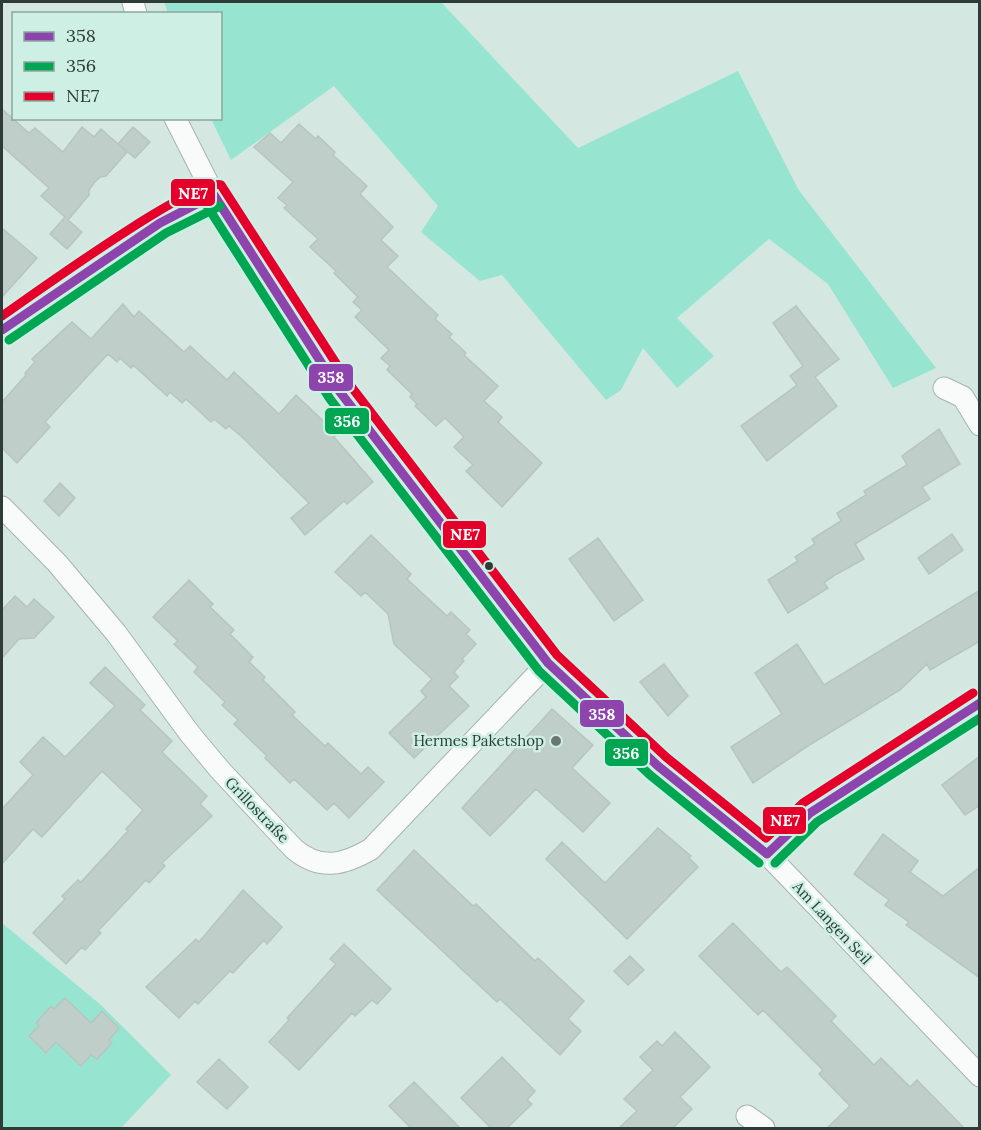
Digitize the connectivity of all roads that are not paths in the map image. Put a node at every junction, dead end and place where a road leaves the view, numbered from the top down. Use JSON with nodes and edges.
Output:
{"nodes":[{"id":1,"x":176,"y":120,"type":"edge"},
{"id":2,"x":214,"y":195,"type":"junction"},
{"id":3,"x":2,"y":330,"type":"edge"},
{"id":4,"x":944,"y":388,"type":"dead end"},
{"id":5,"x":980,"y":425,"type":"edge"},
{"id":6,"x":2,"y":507,"type":"edge"},
{"id":7,"x":548,"y":663,"type":"junction"},
{"id":8,"x":980,"y":703,"type":"edge"},
{"id":9,"x":767,"y":854,"type":"junction"},
{"id":10,"x":980,"y":1077,"type":"edge"},
{"id":11,"x":747,"y":1116,"type":"dead end"},
{"id":12,"x":764,"y":1128,"type":"edge"}],
"edges":[{"from":1,"to":2,"type":"street","name":"Am Langen Seil"},
{"from":2,"to":3,"type":"street"},
{"from":2,"to":7,"type":"street","name":"Am Langen Seil"},
{"from":4,"to":5,"type":"street"},
{"from":6,"to":7,"type":"street","name":"Grillostraße"},
{"from":7,"to":9,"type":"street","name":"Am Langen Seil"},
{"from":8,"to":9,"type":"street"},
{"from":9,"to":10,"type":"street","name":"Am Langen Seil"},
{"from":11,"to":12,"type":"street"}]}
